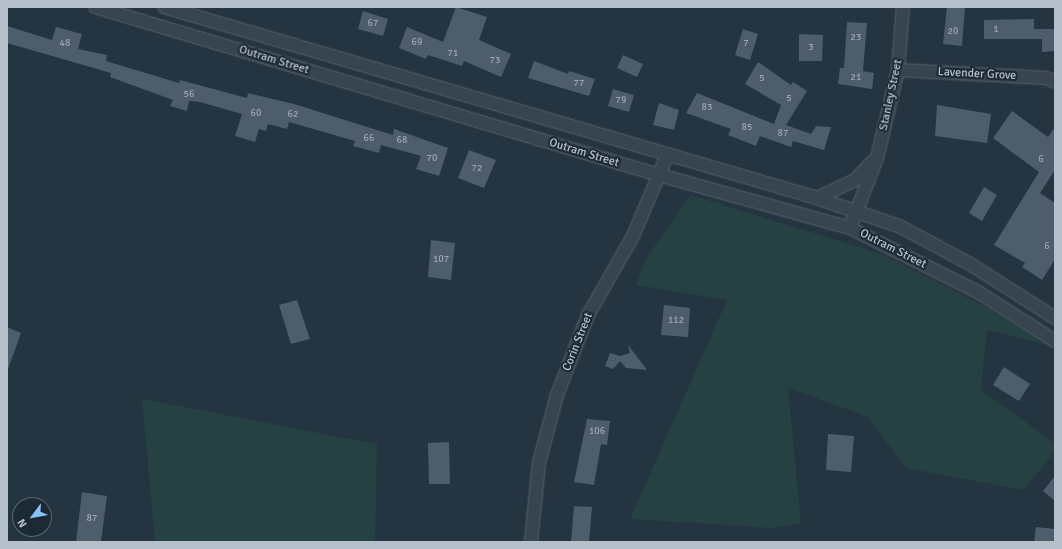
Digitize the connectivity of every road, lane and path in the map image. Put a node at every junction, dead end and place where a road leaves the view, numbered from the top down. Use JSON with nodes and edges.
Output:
{"nodes":[{"id":1,"x":95,"y":7,"type":"edge"},
{"id":2,"x":164,"y":7,"type":"edge"},
{"id":3,"x":903,"y":7,"type":"edge"},
{"id":4,"x":898,"y":70,"type":"junction"},
{"id":5,"x":1055,"y":82,"type":"edge"},
{"id":6,"x":667,"y":156,"type":"junction"},
{"id":7,"x":877,"y":158,"type":"junction"},
{"id":8,"x":659,"y":175,"type":"junction"},
{"id":9,"x":817,"y":198,"type":"junction"},
{"id":10,"x":857,"y":211,"type":"junction"},
{"id":11,"x":850,"y":228,"type":"junction"},
{"id":12,"x":1055,"y":318,"type":"edge"},
{"id":13,"x":1055,"y":341,"type":"edge"},
{"id":14,"x":531,"y":542,"type":"edge"}],
"edges":[{"from":1,"to":8,"type":"street","name":"Outram Street"},
{"from":2,"to":6,"type":"street","name":"Outram Street"},
{"from":3,"to":4,"type":"street","name":"Stanley Street"},
{"from":4,"to":5,"type":"street","name":"Lavender Grove"},
{"from":4,"to":7,"type":"street","name":"Stanley Street"},
{"from":6,"to":8,"type":"street","name":"Corin Street"},
{"from":6,"to":9,"type":"street","name":"Outram Street"},
{"from":7,"to":9,"type":"street"},
{"from":7,"to":10,"type":"street","name":"Stanley Street"},
{"from":8,"to":11,"type":"street","name":"Outram Street"},
{"from":8,"to":14,"type":"street","name":"Corin Street"},
{"from":9,"to":10,"type":"street","name":"Outram Street"},
{"from":10,"to":11,"type":"street","name":"Stanley Street"},
{"from":10,"to":12,"type":"street","name":"Outram Street"},
{"from":11,"to":13,"type":"street","name":"Outram Street"}]}
